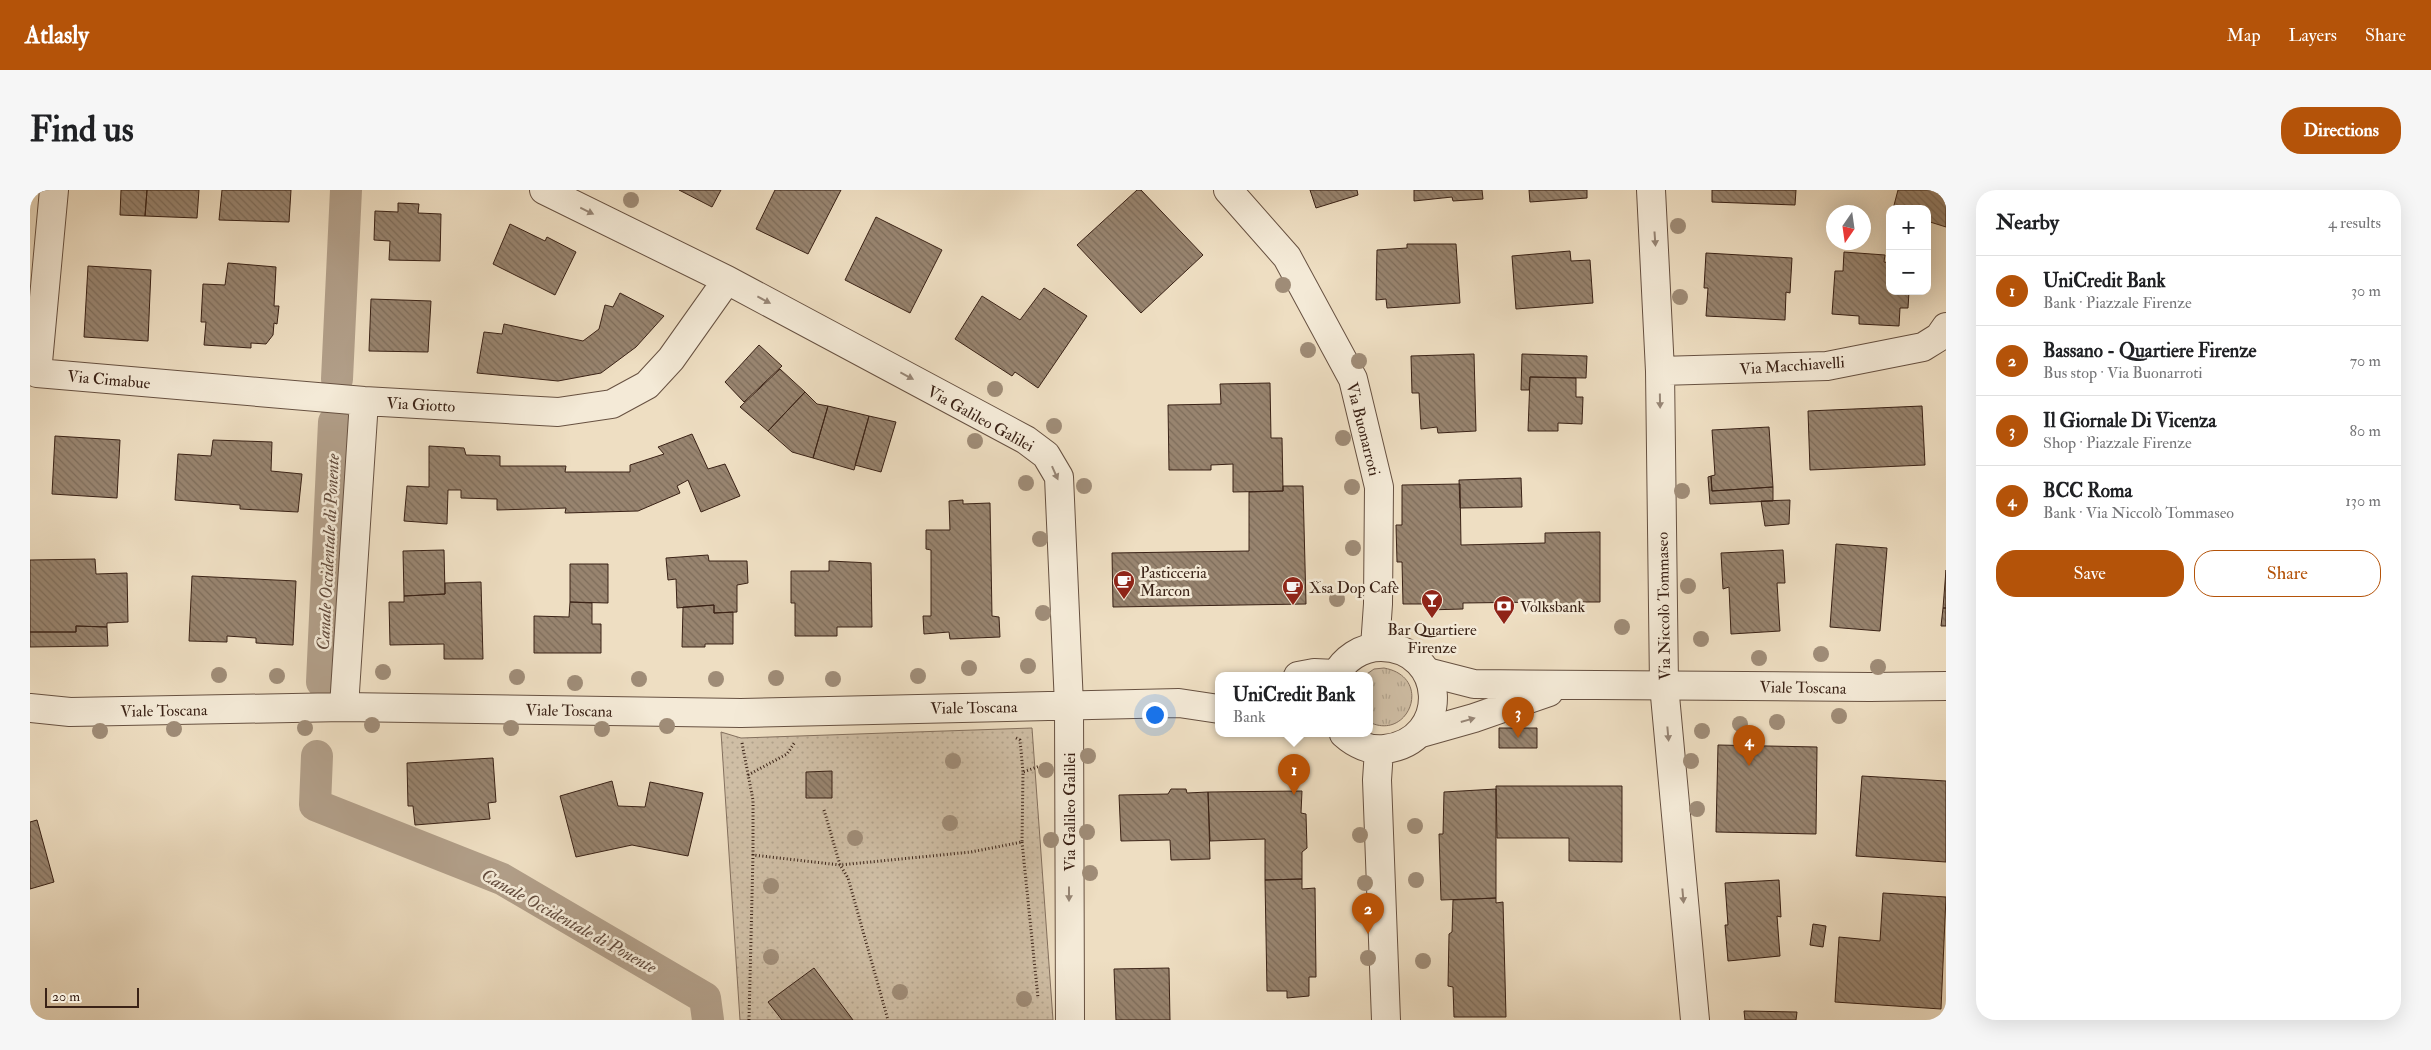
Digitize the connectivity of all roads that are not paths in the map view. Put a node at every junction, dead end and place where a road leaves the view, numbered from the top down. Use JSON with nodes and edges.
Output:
{"nodes":[{"id":1,"x":54,"y":190,"type":"edge"},
{"id":2,"x":544,"y":190,"type":"edge"},
{"id":3,"x":1228,"y":190,"type":"edge"},
{"id":4,"x":1652,"y":190,"type":"edge"},
{"id":5,"x":727,"y":280,"type":"junction"},
{"id":6,"x":1946,"y":327,"type":"edge"},
{"id":7,"x":1660,"y":371,"type":"junction"},
{"id":8,"x":364,"y":401,"type":"junction"},
{"id":9,"x":1375,"y":647,"type":"junction"},
{"id":10,"x":1338,"y":672,"type":"edge"},
{"id":11,"x":1427,"y":672,"type":"junction"},
{"id":12,"x":1566,"y":685,"type":"junction"},
{"id":13,"x":1664,"y":685,"type":"junction"},
{"id":14,"x":1945,"y":687,"type":"edge"},
{"id":15,"x":1215,"y":695,"type":"edge"},
{"id":16,"x":1179,"y":703,"type":"junction"},
{"id":17,"x":1069,"y":705,"type":"junction"},
{"id":18,"x":344,"y":707,"type":"junction"},
{"id":19,"x":30,"y":708,"type":"edge"},
{"id":20,"x":1215,"y":708,"type":"edge"},
{"id":21,"x":70,"y":712,"type":"junction"},
{"id":22,"x":30,"y":720,"type":"edge"},
{"id":23,"x":1421,"y":733,"type":"junction"},
{"id":24,"x":1349,"y":737,"type":"edge"},
{"id":25,"x":1379,"y":750,"type":"junction"},
{"id":26,"x":1070,"y":1020,"type":"edge"},
{"id":27,"x":1386,"y":1020,"type":"edge"},
{"id":28,"x":1695,"y":1020,"type":"edge"}],
"edges":[{"from":1,"to":8,"type":"street","name":"Via Cimabue"},
{"from":2,"to":5,"type":"street","name":"Via Galileo Galilei","one_way":true},
{"from":3,"to":9,"type":"street","name":"Via Buonarroti"},
{"from":4,"to":7,"type":"street","name":"Via Niccolò Tommaseo","one_way":true},
{"from":5,"to":8,"type":"street","name":"Via Giotto"},
{"from":5,"to":17,"type":"street","name":"Via Galileo Galilei","one_way":true},
{"from":6,"to":7,"type":"street","name":"Via Macchiavelli"},
{"from":7,"to":13,"type":"street","name":"Via Niccolò Tommaseo","one_way":true},
{"from":8,"to":18,"type":"street","name":"Via Giotto"},
{"from":9,"to":10,"type":"street"},
{"from":9,"to":11,"type":"street"},
{"from":11,"to":12,"type":"street","name":"Viale Toscana"},
{"from":11,"to":23,"type":"street"},
{"from":12,"to":13,"type":"street","name":"Viale Toscana"},
{"from":23,"to":12,"type":"street","one_way":true},
{"from":13,"to":14,"type":"street","name":"Viale Toscana"},
{"from":13,"to":28,"type":"street","name":"Via Niccolò Tommaseo","one_way":true},
{"from":15,"to":16,"type":"street"},
{"from":16,"to":17,"type":"street","name":"Viale Toscana"},
{"from":16,"to":20,"type":"street"},
{"from":17,"to":18,"type":"street","name":"Viale Toscana"},
{"from":17,"to":26,"type":"street","name":"Via Galileo Galilei","one_way":true},
{"from":18,"to":21,"type":"street","name":"Viale Toscana"},
{"from":19,"to":21,"type":"street","name":"Viale Toscana"},
{"from":21,"to":22,"type":"street","name":"Viale Toscana"},
{"from":23,"to":25,"type":"street"},
{"from":24,"to":25,"type":"street"},
{"from":25,"to":27,"type":"street"}]}
